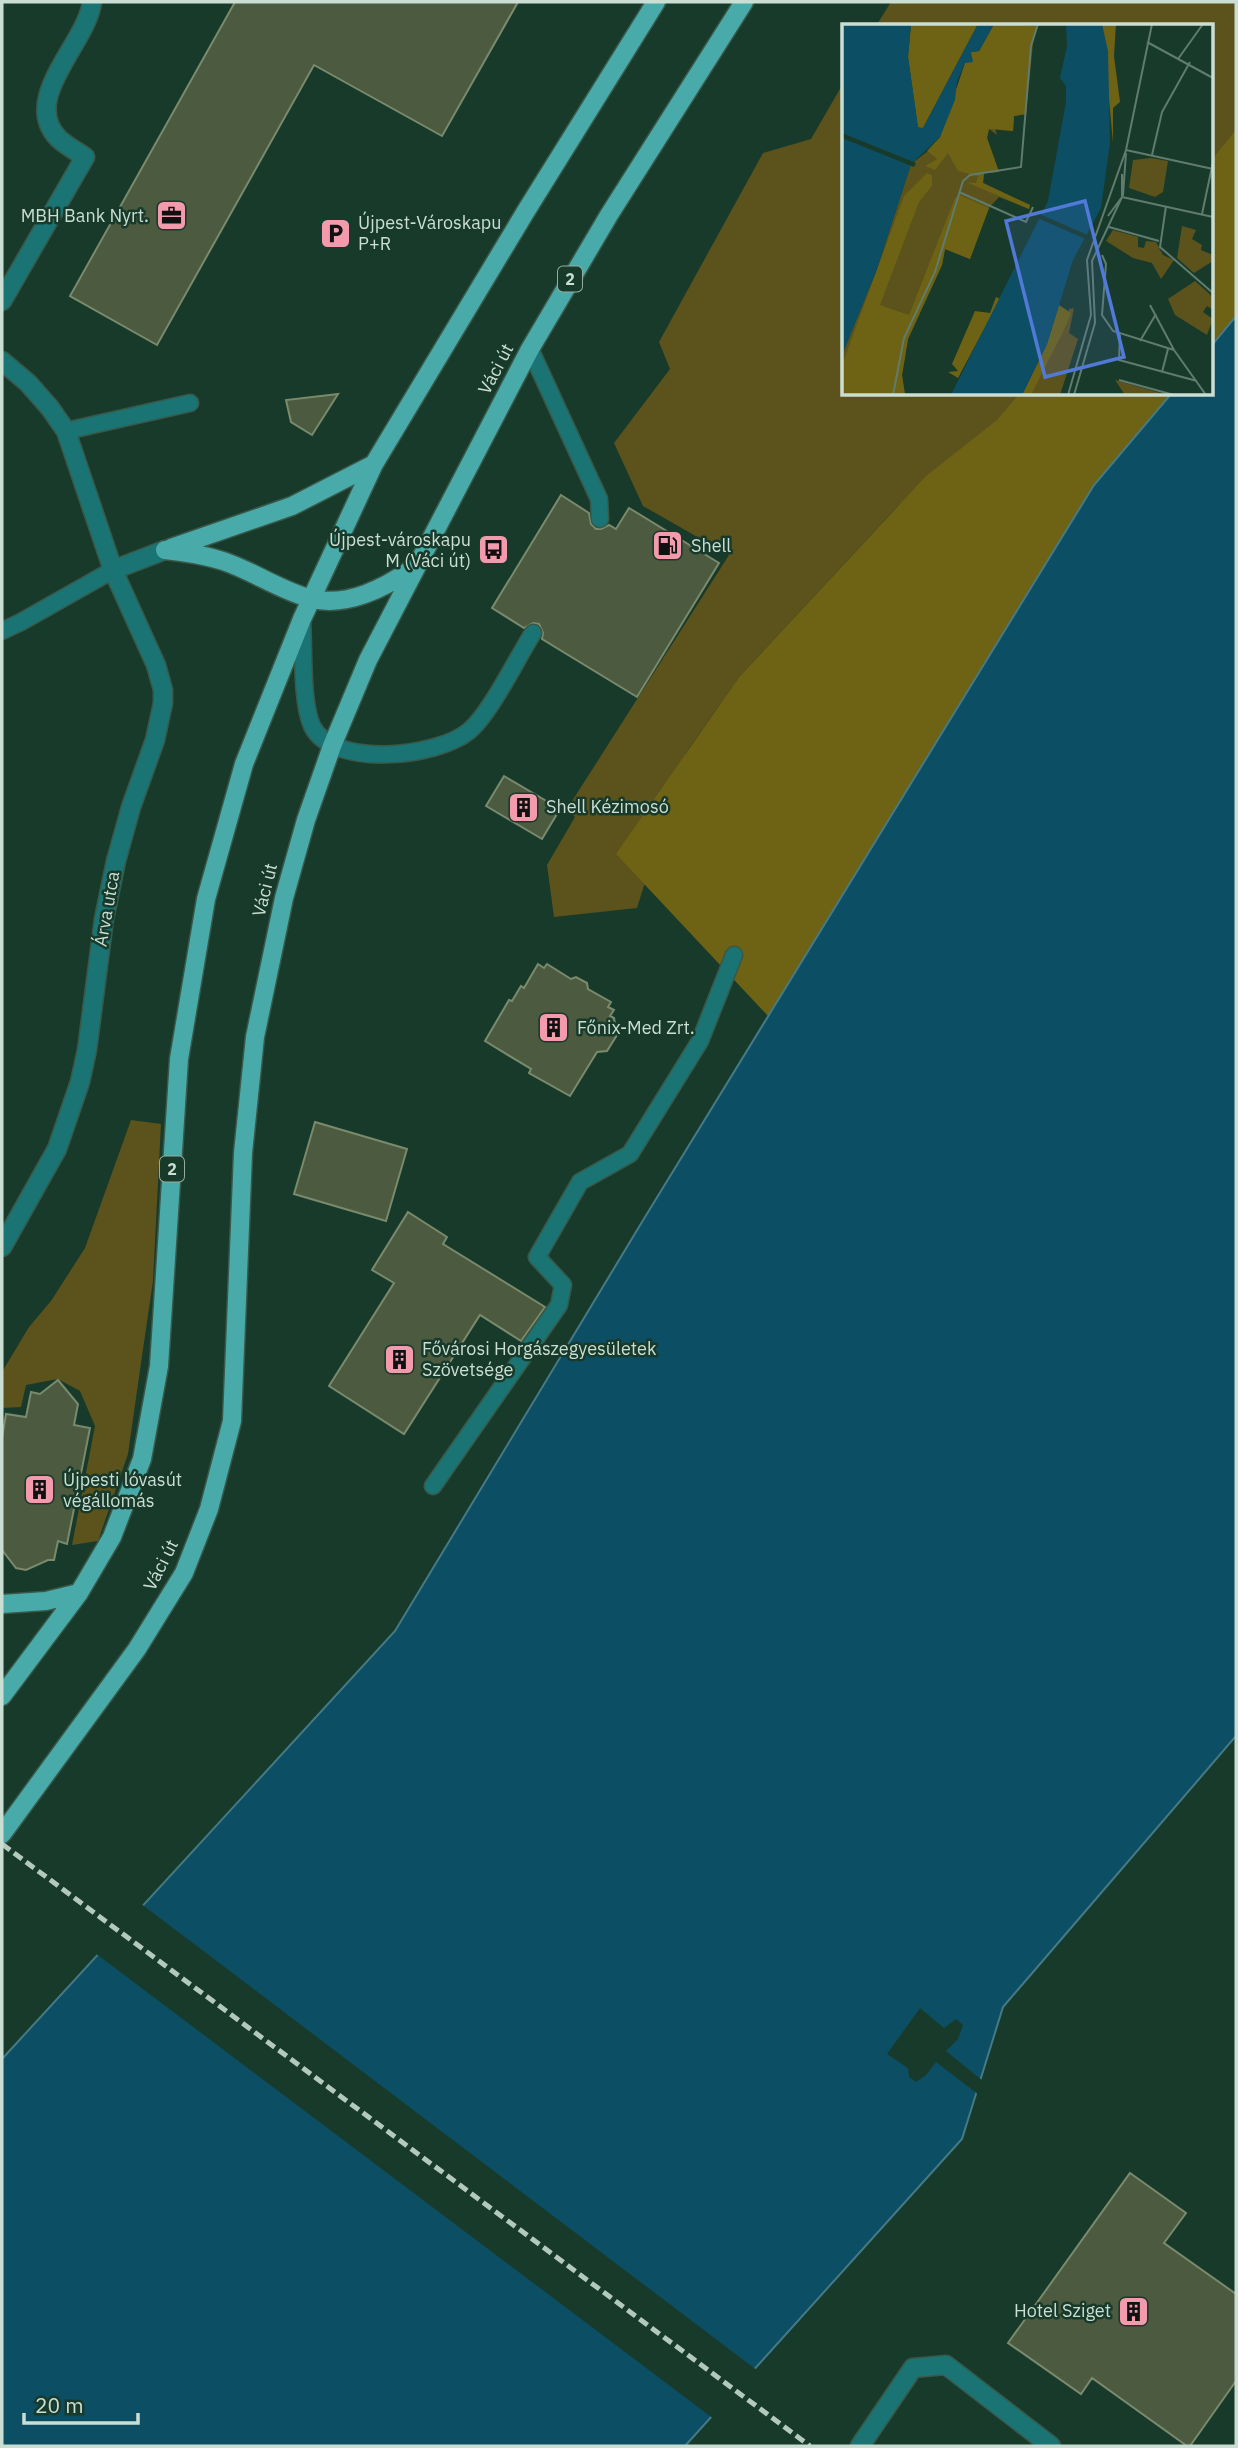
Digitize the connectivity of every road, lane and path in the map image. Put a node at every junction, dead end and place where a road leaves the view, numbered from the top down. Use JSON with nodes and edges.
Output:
{"nodes":[{"id":1,"x":92,"y":2,"type":"edge"},
{"id":2,"x":744,"y":2,"type":"edge"},
{"id":3,"x":652,"y":4,"type":"edge"},
{"id":4,"x":2,"y":301,"type":"edge"},
{"id":5,"x":530,"y":349,"type":"junction"},
{"id":6,"x":2,"y":360,"type":"edge"},
{"id":7,"x":190,"y":403,"type":"dead end"},
{"id":8,"x":65,"y":431,"type":"junction"},
{"id":9,"x":374,"y":464,"type":"junction"},
{"id":10,"x":600,"y":519,"type":"dead end"},
{"id":11,"x":165,"y":550,"type":"junction"},
{"id":12,"x":415,"y":567,"type":"junction"},
{"id":13,"x":113,"y":570,"type":"junction"},
{"id":14,"x":312,"y":599,"type":"junction"},
{"id":15,"x":302,"y":620,"type":"junction"},
{"id":16,"x":2,"y":631,"type":"edge"},
{"id":17,"x":533,"y":633,"type":"dead end"},
{"id":18,"x":332,"y":746,"type":"junction"},
{"id":19,"x":734,"y":955,"type":"dead end"},
{"id":20,"x":2,"y":1247,"type":"edge"},
{"id":21,"x":433,"y":1486,"type":"dead end"},
{"id":22,"x":79,"y":1593,"type":"junction"},
{"id":23,"x":2,"y":1604,"type":"edge"},
{"id":24,"x":2,"y":1696,"type":"edge"},
{"id":25,"x":2,"y":1834,"type":"edge"},
{"id":26,"x":860,"y":2446,"type":"edge"},
{"id":27,"x":1051,"y":2446,"type":"edge"}],
"edges":[{"from":1,"to":4,"type":"street"},
{"from":2,"to":5,"type":"main road","name":"Váci út","number":"2"},
{"from":3,"to":9,"type":"main road","number":"2"},
{"from":5,"to":10,"type":"lane"},
{"from":5,"to":12,"type":"main road","name":"Váci út","number":"2"},
{"from":6,"to":8,"type":"street","name":"Árva utca"},
{"from":7,"to":8,"type":"lane"},
{"from":8,"to":13,"type":"street","name":"Árva utca"},
{"from":9,"to":11,"type":"main road"},
{"from":9,"to":14,"type":"main road","number":"2"},
{"from":11,"to":13,"type":"street"},
{"from":11,"to":14,"type":"main road"},
{"from":12,"to":14,"type":"main road"},
{"from":12,"to":18,"type":"main road","name":"Váci út","number":"2"},
{"from":13,"to":16,"type":"lane"},
{"from":13,"to":20,"type":"street","name":"Árva utca"},
{"from":14,"to":15,"type":"main road","number":"2"},
{"from":15,"to":18,"type":"lane"},
{"from":15,"to":22,"type":"main road","number":"2"},
{"from":17,"to":18,"type":"lane"},
{"from":18,"to":25,"type":"main road","name":"Váci út","number":"2"},
{"from":19,"to":21,"type":"lane"},
{"from":22,"to":23,"type":"main road"},
{"from":22,"to":24,"type":"main road","number":"2"},
{"from":26,"to":27,"type":"street"}]}
